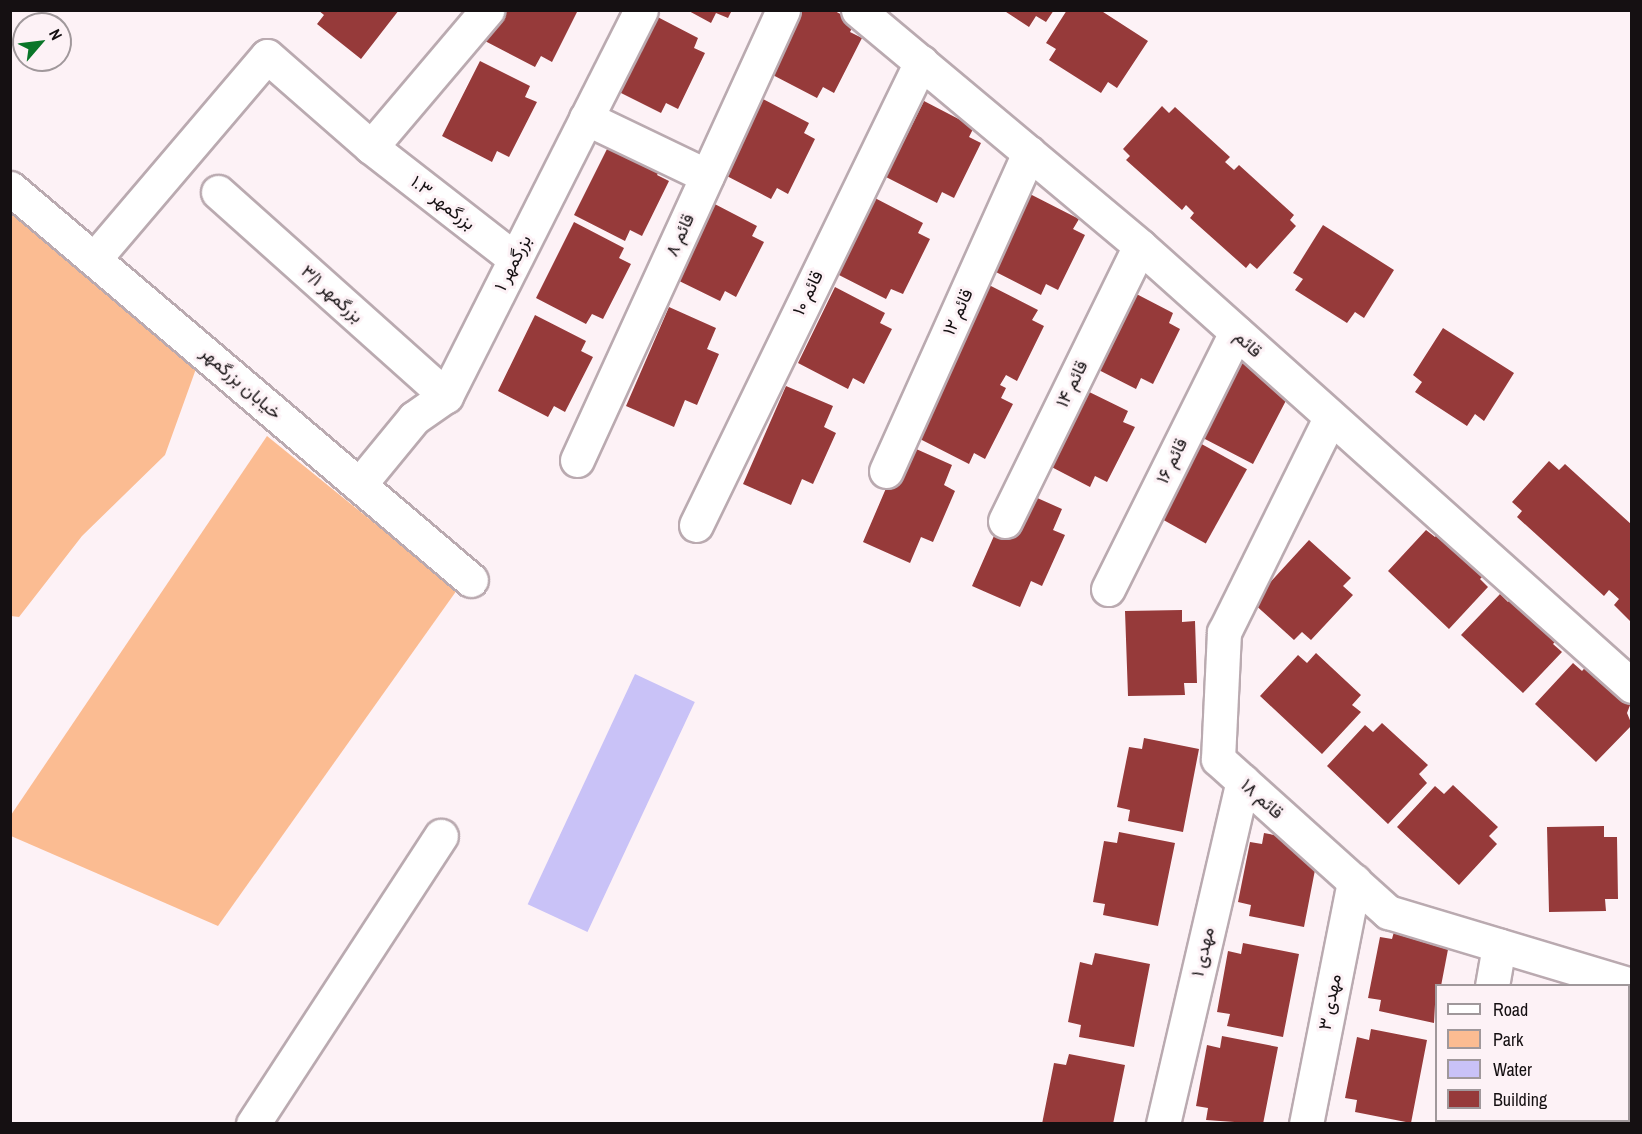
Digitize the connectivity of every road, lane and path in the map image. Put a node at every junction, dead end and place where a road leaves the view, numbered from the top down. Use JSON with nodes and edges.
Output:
{"nodes":[{"id":1,"x":487,"y":10,"type":"edge"},
{"id":2,"x":783,"y":10,"type":"edge"},
{"id":3,"x":858,"y":10,"type":"edge"},
{"id":4,"x":633,"y":13,"type":"edge"},
{"id":5,"x":921,"y":62,"type":"junction"},
{"id":6,"x":586,"y":118,"type":"junction"},
{"id":7,"x":371,"y":147,"type":"junction"},
{"id":8,"x":1029,"y":153,"type":"junction"},
{"id":9,"x":707,"y":176,"type":"junction"},
{"id":10,"x":10,"y":188,"type":"edge"},
{"id":11,"x":218,"y":192,"type":"dead end"},
{"id":12,"x":1140,"y":246,"type":"junction"},
{"id":13,"x":95,"y":258,"type":"junction"},
{"id":14,"x":515,"y":259,"type":"junction"},
{"id":15,"x":1236,"y":332,"type":"junction"},
{"id":16,"x":446,"y":396,"type":"junction"},
{"id":17,"x":1329,"y":420,"type":"junction"},
{"id":18,"x":577,"y":460,"type":"dead end"},
{"id":19,"x":886,"y":471,"type":"dead end"},
{"id":20,"x":359,"y":485,"type":"junction"},
{"id":21,"x":1005,"y":521,"type":"dead end"},
{"id":22,"x":696,"y":525,"type":"dead end"},
{"id":23,"x":471,"y":580,"type":"dead end"},
{"id":24,"x":1108,"y":590,"type":"dead end"},
{"id":25,"x":1632,"y":686,"type":"edge"},
{"id":26,"x":1243,"y":782,"type":"junction"},
{"id":27,"x":441,"y":836,"type":"dead end"},
{"id":28,"x":1354,"y":881,"type":"junction"},
{"id":29,"x":1499,"y":946,"type":"junction"},
{"id":30,"x":1491,"y":984,"type":"edge"},
{"id":31,"x":1629,"y":984,"type":"edge"},
{"id":32,"x":253,"y":1124,"type":"edge"},
{"id":33,"x":1162,"y":1124,"type":"edge"},
{"id":34,"x":1306,"y":1124,"type":"edge"}],
"edges":[{"from":1,"to":7,"type":"street"},
{"from":2,"to":9,"type":"street","name":"قائم ۸"},
{"from":3,"to":5,"type":"street","name":"قائم"},
{"from":4,"to":6,"type":"street","name":"بزرگمهر ۱"},
{"from":5,"to":8,"type":"street","name":"قائم"},
{"from":5,"to":22,"type":"street","name":"قائم ۱۰"},
{"from":6,"to":9,"type":"street"},
{"from":6,"to":14,"type":"street","name":"بزرگمهر ۱"},
{"from":7,"to":13,"type":"street","name":"بزرگمهر ۱.۳"},
{"from":7,"to":14,"type":"street","name":"بزرگمهر ۱.۳"},
{"from":8,"to":12,"type":"street","name":"قائم"},
{"from":8,"to":19,"type":"street","name":"قائم ۱۲"},
{"from":9,"to":18,"type":"street","name":"قائم ۸"},
{"from":10,"to":13,"type":"street","name":"خیابان بزرگمهر"},
{"from":11,"to":16,"type":"street","name":"بزرگمهر ۳/۱"},
{"from":12,"to":15,"type":"street","name":"قائم"},
{"from":12,"to":21,"type":"street","name":"قائم ۱۴"},
{"from":13,"to":20,"type":"street","name":"خیابان بزرگمهر"},
{"from":14,"to":16,"type":"street","name":"بزرگمهر ۱"},
{"from":15,"to":17,"type":"street","name":"قائم"},
{"from":15,"to":24,"type":"street","name":"قائم ۱۶"},
{"from":16,"to":20,"type":"street","name":"بزرگمهر ۱"},
{"from":17,"to":25,"type":"street","name":"قائم"},
{"from":17,"to":26,"type":"street","name":"قائم ۱۸"},
{"from":20,"to":23,"type":"street","name":"خیابان بزرگمهر"},
{"from":26,"to":28,"type":"street","name":"قائم ۱۸"},
{"from":26,"to":33,"type":"street","name":"مهدی ۱"},
{"from":27,"to":32,"type":"street"},
{"from":28,"to":29,"type":"street","name":"قائم ۱۸"},
{"from":28,"to":34,"type":"street","name":"مهدی ۳"},
{"from":29,"to":30,"type":"street"},
{"from":29,"to":31,"type":"street","name":"قائم ۱۸"}]}
